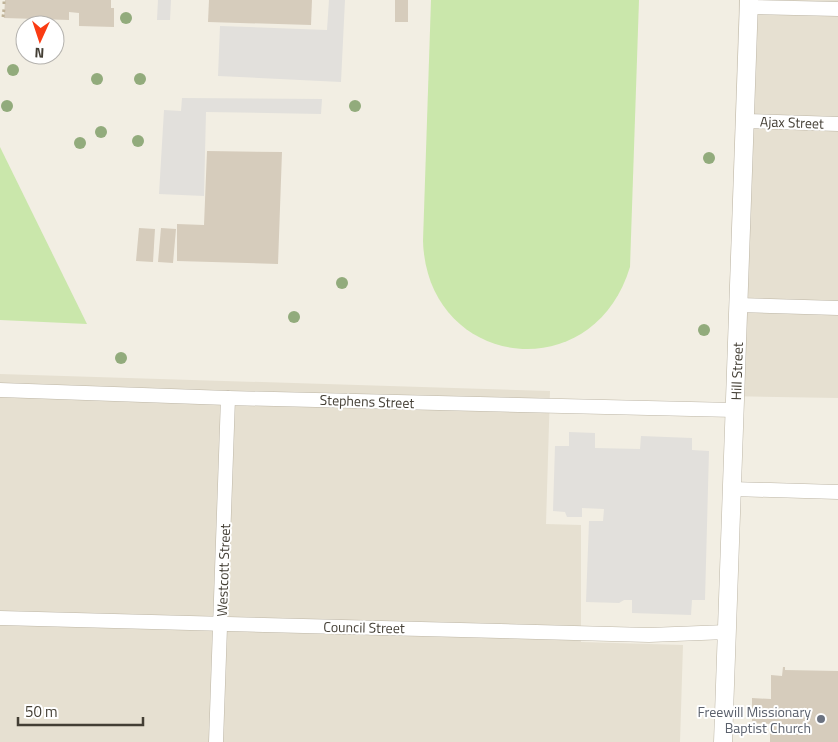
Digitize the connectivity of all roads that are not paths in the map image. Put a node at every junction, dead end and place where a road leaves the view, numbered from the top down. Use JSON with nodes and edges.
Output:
{"nodes":[{"id":1,"x":749,"y":4,"type":"edge"},
{"id":2,"x":838,"y":9,"type":"edge"},
{"id":3,"x":746,"y":121,"type":"junction"},
{"id":4,"x":838,"y":124,"type":"edge"},
{"id":5,"x":738,"y":305,"type":"junction"},
{"id":6,"x":838,"y":308,"type":"edge"},
{"id":7,"x":0,"y":390,"type":"edge"},
{"id":8,"x":228,"y":398,"type":"junction"},
{"id":9,"x":734,"y":410,"type":"junction"},
{"id":10,"x":732,"y":489,"type":"junction"},
{"id":11,"x":838,"y":492,"type":"edge"},
{"id":12,"x":0,"y":618,"type":"edge"},
{"id":13,"x":221,"y":624,"type":"junction"},
{"id":14,"x":727,"y":632,"type":"junction"},
{"id":15,"x":216,"y":742,"type":"edge"},
{"id":16,"x":723,"y":742,"type":"edge"}],
"edges":[{"from":1,"to":2,"type":"street"},
{"from":1,"to":3,"type":"street","name":"Hill Street"},
{"from":3,"to":4,"type":"street","name":"Ajax Street"},
{"from":3,"to":5,"type":"street","name":"Hill Street"},
{"from":5,"to":6,"type":"street"},
{"from":5,"to":9,"type":"street","name":"Hill Street"},
{"from":7,"to":8,"type":"street","name":"Stephens Street"},
{"from":8,"to":9,"type":"street","name":"Stephens Street"},
{"from":8,"to":13,"type":"street","name":"Westcott Street"},
{"from":9,"to":10,"type":"street","name":"Hill Street"},
{"from":10,"to":11,"type":"street"},
{"from":10,"to":14,"type":"street","name":"Hill Street"},
{"from":12,"to":13,"type":"street","name":"Council Street"},
{"from":13,"to":14,"type":"street","name":"Council Street"},
{"from":13,"to":15,"type":"street","name":"Westcott Street"},
{"from":14,"to":16,"type":"street","name":"Hill Street"}]}
